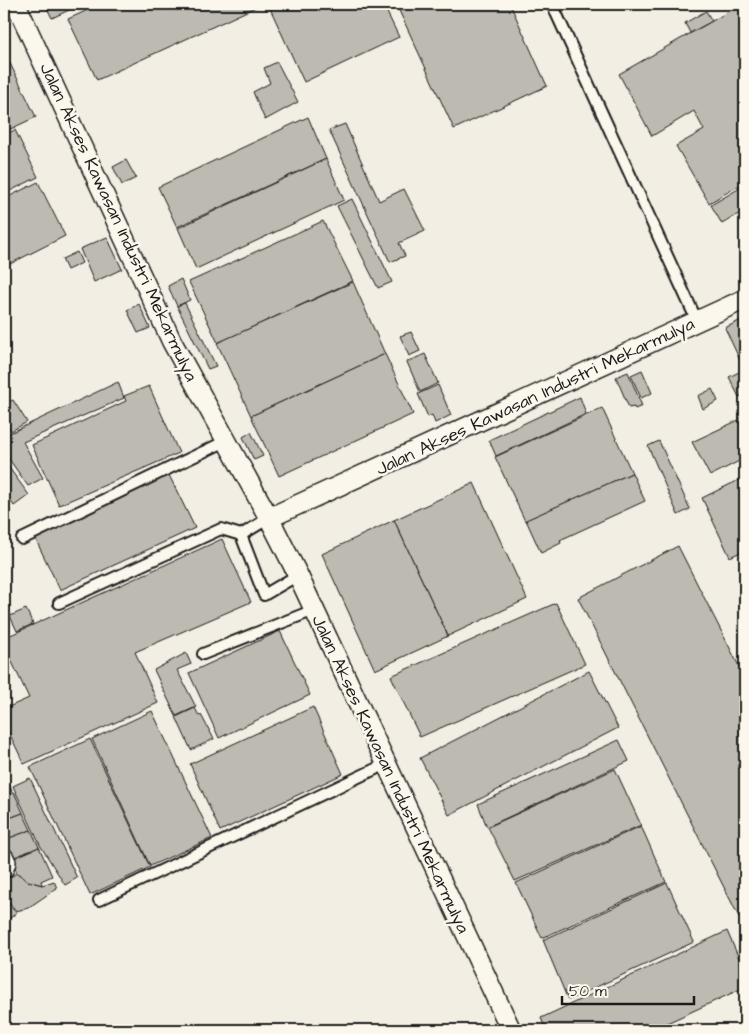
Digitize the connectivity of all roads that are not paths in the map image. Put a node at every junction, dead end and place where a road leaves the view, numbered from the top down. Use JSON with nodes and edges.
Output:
{"nodes":[{"id":1,"x":16,"y":4,"type":"edge"},
{"id":2,"x":552,"y":4,"type":"edge"},
{"id":3,"x":745,"y":299,"type":"edge"},
{"id":4,"x":697,"y":321,"type":"junction"},
{"id":5,"x":226,"y":441,"type":"junction"},
{"id":6,"x":269,"y":518,"type":"junction"},
{"id":7,"x":241,"y":535,"type":"junction"},
{"id":8,"x":22,"y":539,"type":"dead end"},
{"id":9,"x":298,"y":575,"type":"junction"},
{"id":10,"x":59,"y":603,"type":"dead end"},
{"id":11,"x":314,"y":610,"type":"junction"},
{"id":12,"x":203,"y":654,"type":"dead end"},
{"id":13,"x":386,"y":764,"type":"junction"},
{"id":14,"x":4,"y":858,"type":"edge"},
{"id":15,"x":4,"y":868,"type":"edge"},
{"id":16,"x":99,"y":900,"type":"dead end"},
{"id":17,"x":511,"y":1030,"type":"edge"}],
"edges":[{"from":1,"to":5,"type":"street","name":"Jalan Akses Kawasan Industri Mekarmulya"},
{"from":2,"to":4,"type":"lane"},
{"from":3,"to":4,"type":"street","name":"Jalan Akses Kawasan Industri Mekarmulya"},
{"from":4,"to":6,"type":"street","name":"Jalan Akses Kawasan Industri Mekarmulya"},
{"from":5,"to":6,"type":"street","name":"Jalan Akses Kawasan Industri Mekarmulya"},
{"from":5,"to":8,"type":"lane"},
{"from":6,"to":7,"type":"lane"},
{"from":6,"to":9,"type":"street","name":"Jalan Akses Kawasan Industri Mekarmulya"},
{"from":7,"to":9,"type":"lane"},
{"from":7,"to":10,"type":"lane"},
{"from":9,"to":11,"type":"street","name":"Jalan Akses Kawasan Industri Mekarmulya"},
{"from":11,"to":12,"type":"lane"},
{"from":11,"to":13,"type":"street","name":"Jalan Akses Kawasan Industri Mekarmulya"},
{"from":13,"to":16,"type":"lane"},
{"from":13,"to":17,"type":"street","name":"Jalan Akses Kawasan Industri Mekarmulya"},
{"from":14,"to":15,"type":"street"}]}
